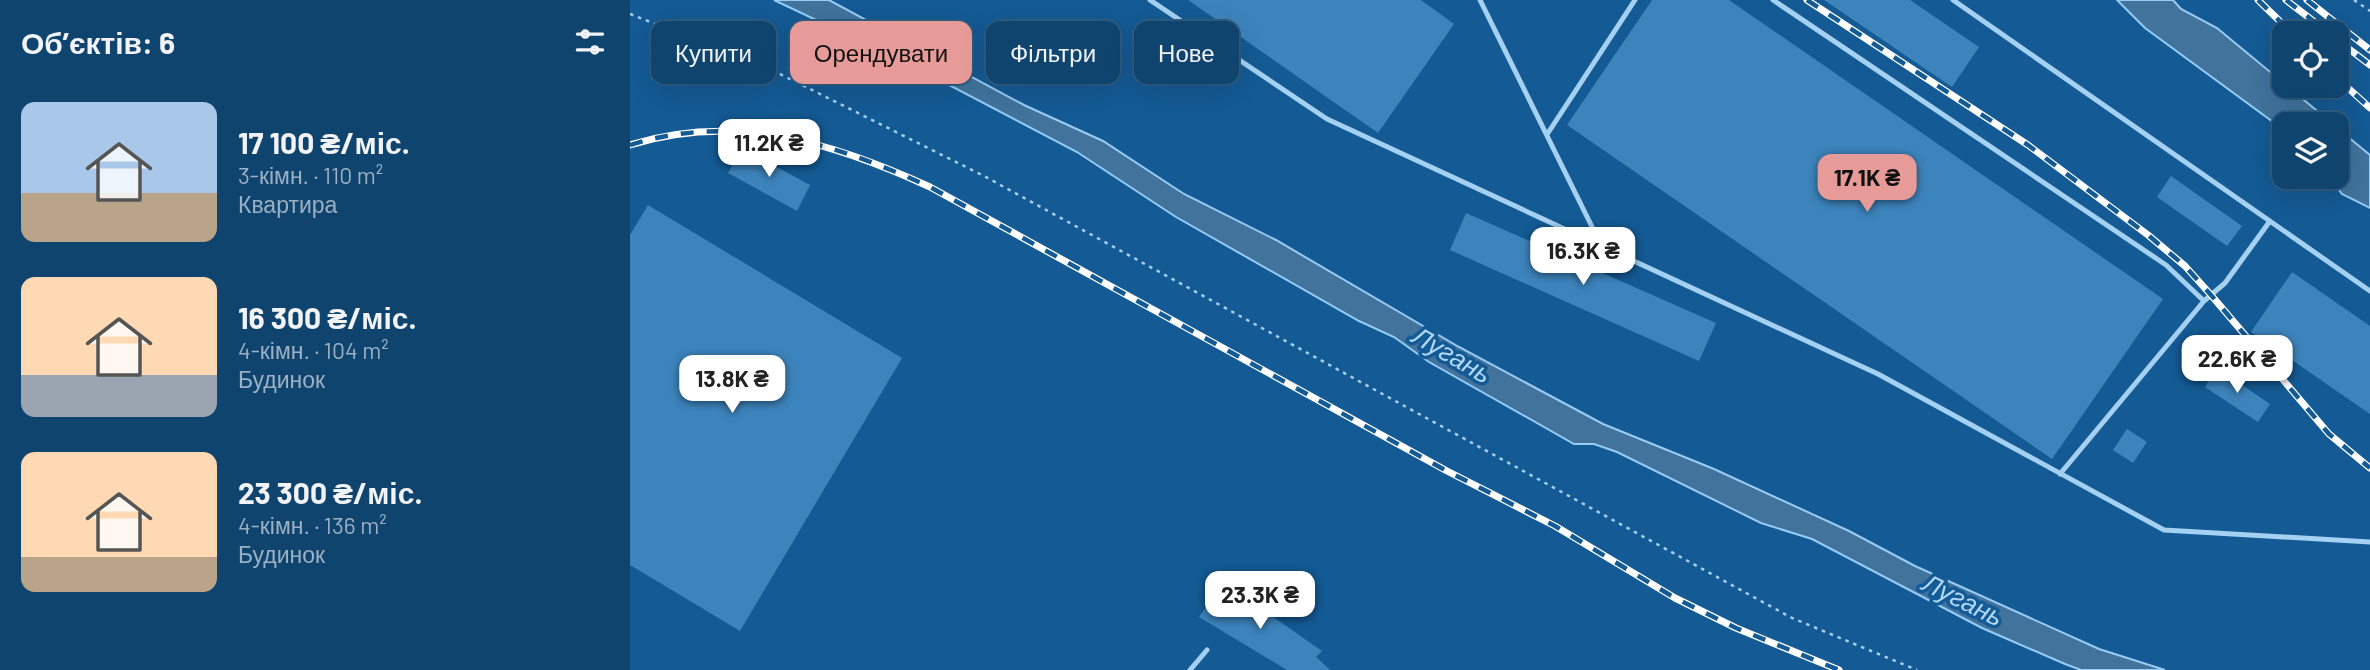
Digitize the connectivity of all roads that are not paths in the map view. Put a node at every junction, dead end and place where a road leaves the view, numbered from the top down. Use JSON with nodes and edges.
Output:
{"nodes":[{"id":1,"x":1150,"y":0,"type":"edge"},
{"id":2,"x":1480,"y":0,"type":"edge"},
{"id":3,"x":1635,"y":0,"type":"edge"},
{"id":4,"x":1773,"y":0,"type":"edge"},
{"id":5,"x":1953,"y":0,"type":"edge"},
{"id":6,"x":1548,"y":132,"type":"junction"},
{"id":7,"x":2270,"y":221,"type":"junction"},
{"id":8,"x":1601,"y":246,"type":"junction"},
{"id":9,"x":2370,"y":291,"type":"edge"},
{"id":10,"x":2204,"y":301,"type":"junction"},
{"id":11,"x":2060,"y":474,"type":"junction"},
{"id":12,"x":2370,"y":542,"type":"edge"},
{"id":13,"x":1207,"y":650,"type":"dead end"},
{"id":14,"x":1191,"y":670,"type":"edge"}],
"edges":[{"from":1,"to":8,"type":"lane"},
{"from":2,"to":6,"type":"lane"},
{"from":3,"to":6,"type":"lane"},
{"from":4,"to":10,"type":"lane"},
{"from":5,"to":7,"type":"lane"},
{"from":6,"to":8,"type":"lane"},
{"from":7,"to":9,"type":"lane"},
{"from":7,"to":10,"type":"lane"},
{"from":8,"to":11,"type":"lane"},
{"from":10,"to":11,"type":"lane"},
{"from":11,"to":12,"type":"lane"},
{"from":13,"to":14,"type":"lane"}]}
